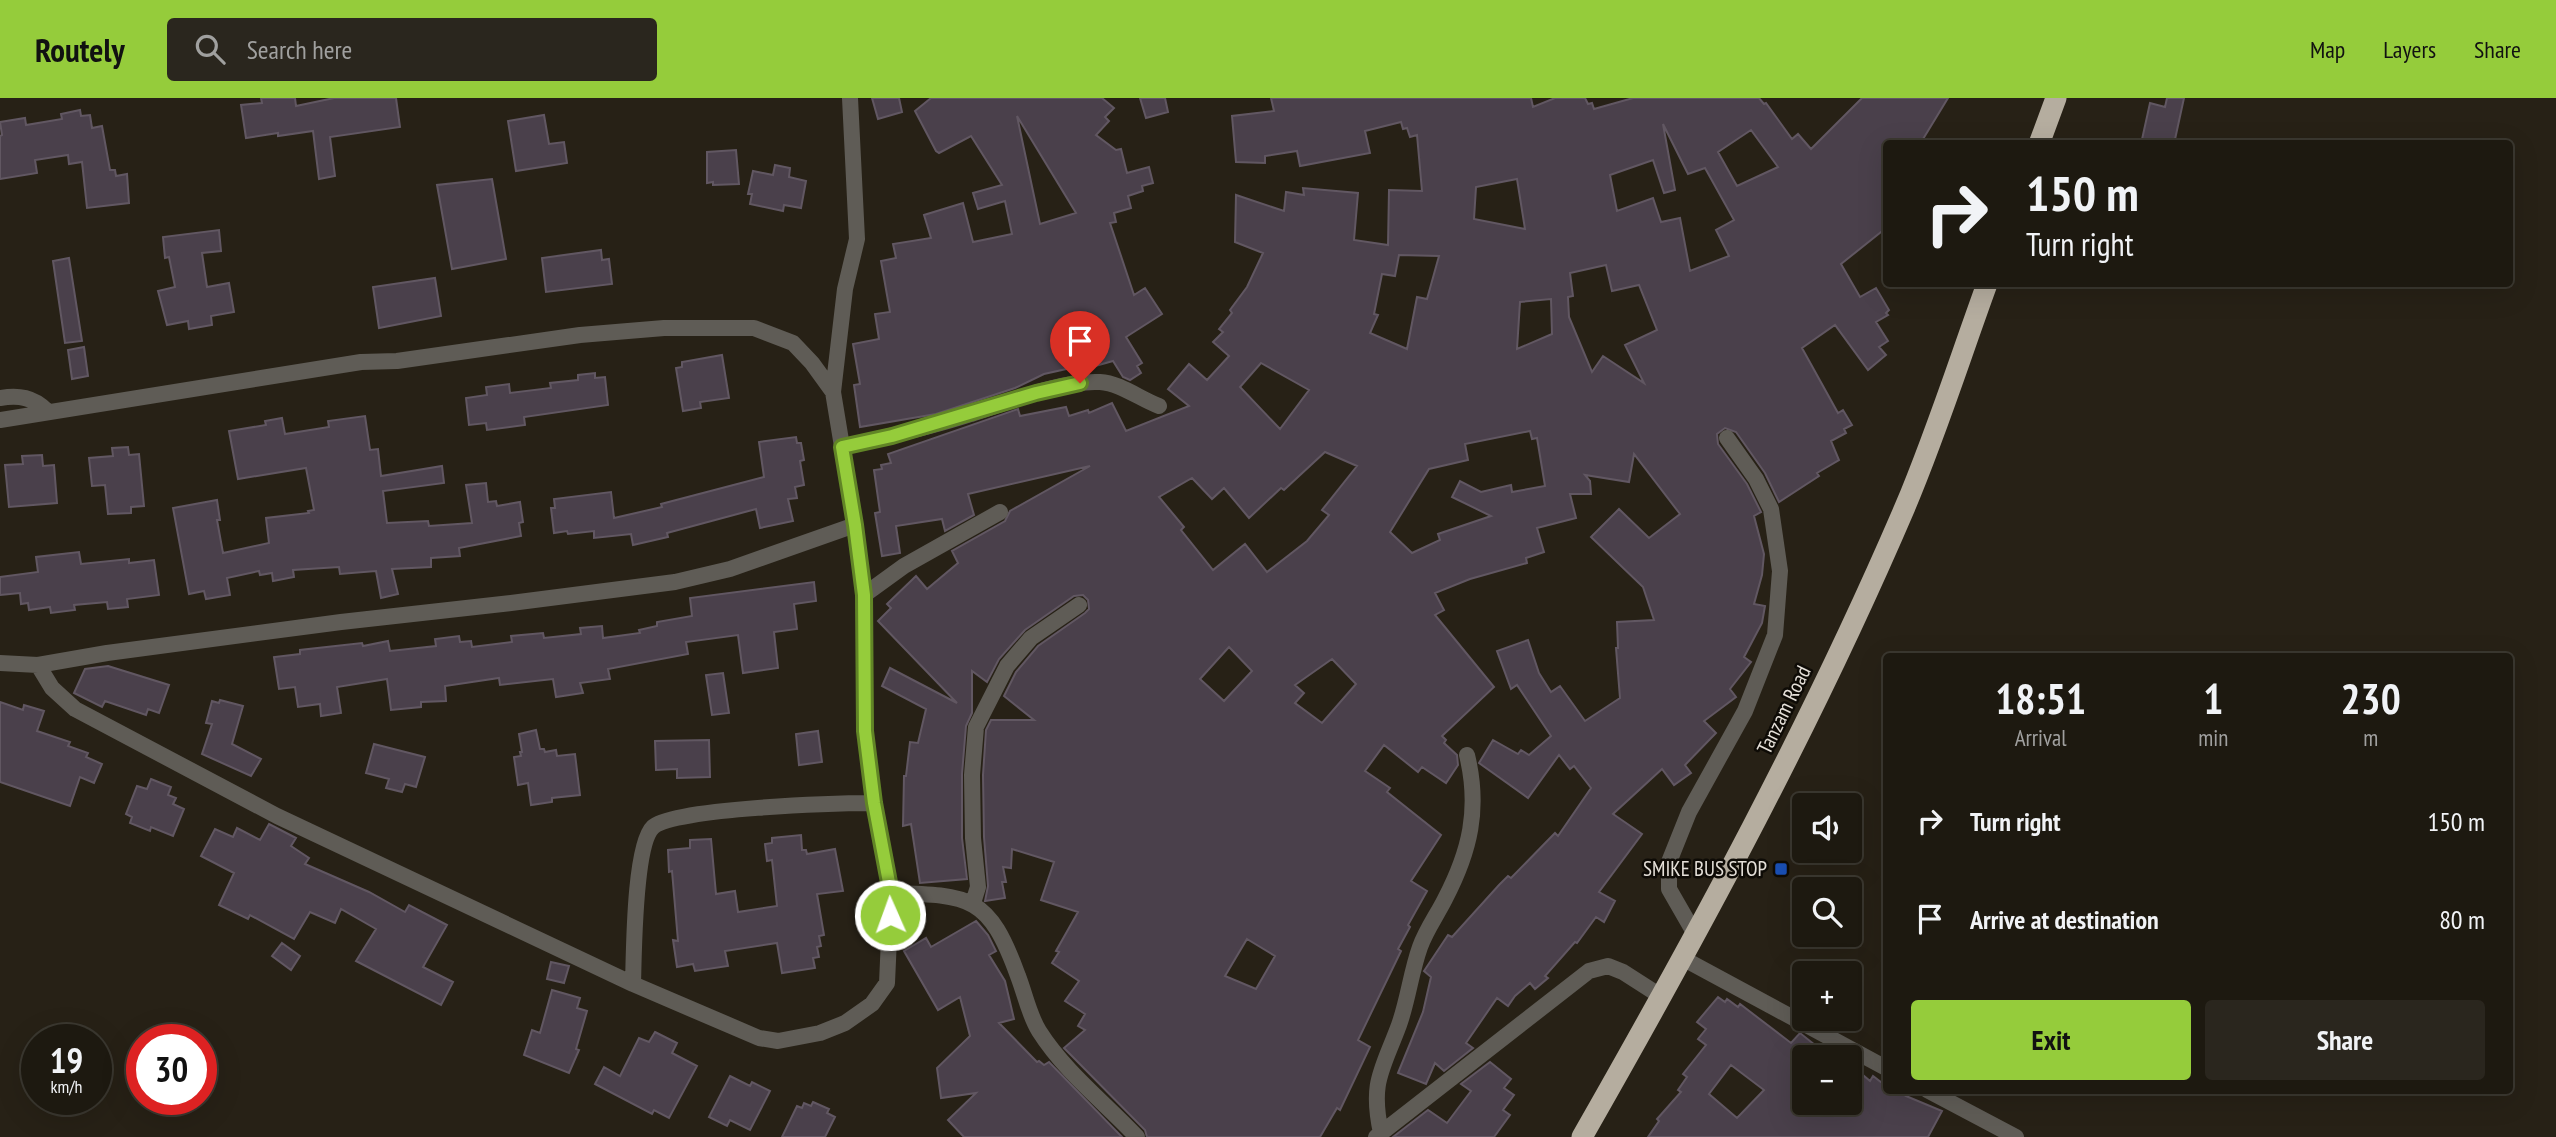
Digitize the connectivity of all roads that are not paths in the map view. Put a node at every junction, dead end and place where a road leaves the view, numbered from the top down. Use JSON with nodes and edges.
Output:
{"nodes":[{"id":1,"x":850,"y":98,"type":"edge"},
{"id":2,"x":2056,"y":98,"type":"edge"},
{"id":3,"x":2040,"y":140,"type":"edge"},
{"id":4,"x":1986,"y":287,"type":"edge"},
{"id":5,"x":833,"y":392,"type":"junction"},
{"id":6,"x":0,"y":398,"type":"edge"},
{"id":7,"x":1159,"y":406,"type":"dead end"},
{"id":8,"x":47,"y":411,"type":"junction"},
{"id":9,"x":0,"y":420,"type":"edge"},
{"id":10,"x":1727,"y":438,"type":"dead end"},
{"id":11,"x":842,"y":447,"type":"junction"},
{"id":12,"x":1000,"y":512,"type":"dead end"},
{"id":13,"x":855,"y":525,"type":"junction"},
{"id":14,"x":864,"y":595,"type":"junction"},
{"id":15,"x":1079,"y":605,"type":"dead end"},
{"id":16,"x":0,"y":663,"type":"edge"},
{"id":17,"x":38,"y":665,"type":"junction"},
{"id":18,"x":1467,"y":755,"type":"dead end"},
{"id":19,"x":874,"y":803,"type":"junction"},
{"id":20,"x":891,"y":893,"type":"junction"},
{"id":21,"x":973,"y":903,"type":"junction"},
{"id":22,"x":1696,"y":936,"type":"junction"},
{"id":23,"x":1684,"y":958,"type":"junction"},
{"id":24,"x":633,"y":984,"type":"junction"},
{"id":25,"x":1662,"y":997,"type":"junction"},
{"id":26,"x":1883,"y":1066,"type":"edge"},
{"id":27,"x":1935,"y":1094,"type":"edge"},
{"id":28,"x":1378,"y":1135,"type":"edge"},
{"id":29,"x":1137,"y":1137,"type":"edge"},
{"id":30,"x":1581,"y":1137,"type":"edge"},
{"id":31,"x":2016,"y":1137,"type":"edge"}],
"edges":[{"from":1,"to":5,"type":"street"},
{"from":2,"to":3,"type":"highway"},
{"from":4,"to":22,"type":"highway","name":"Tanzam Road"},
{"from":5,"to":8,"type":"street"},
{"from":5,"to":11,"type":"street"},
{"from":6,"to":8,"type":"street"},
{"from":7,"to":11,"type":"street"},
{"from":8,"to":9,"type":"street"},
{"from":10,"to":22,"type":"street"},
{"from":11,"to":13,"type":"street"},
{"from":12,"to":14,"type":"street"},
{"from":13,"to":14,"type":"street"},
{"from":13,"to":17,"type":"street"},
{"from":14,"to":19,"type":"street"},
{"from":15,"to":21,"type":"street"},
{"from":16,"to":17,"type":"street"},
{"from":17,"to":24,"type":"street"},
{"from":18,"to":28,"type":"street"},
{"from":19,"to":20,"type":"street"},
{"from":19,"to":24,"type":"street"},
{"from":20,"to":21,"type":"street"},
{"from":20,"to":24,"type":"street"},
{"from":21,"to":29,"type":"street"},
{"from":22,"to":23,"type":"highway","name":"Tanzam Road"},
{"from":23,"to":25,"type":"highway","name":"Tanzam Road"},
{"from":23,"to":26,"type":"street"},
{"from":25,"to":28,"type":"street"},
{"from":25,"to":30,"type":"highway","name":"Tanzam Road"},
{"from":27,"to":31,"type":"street"}]}
